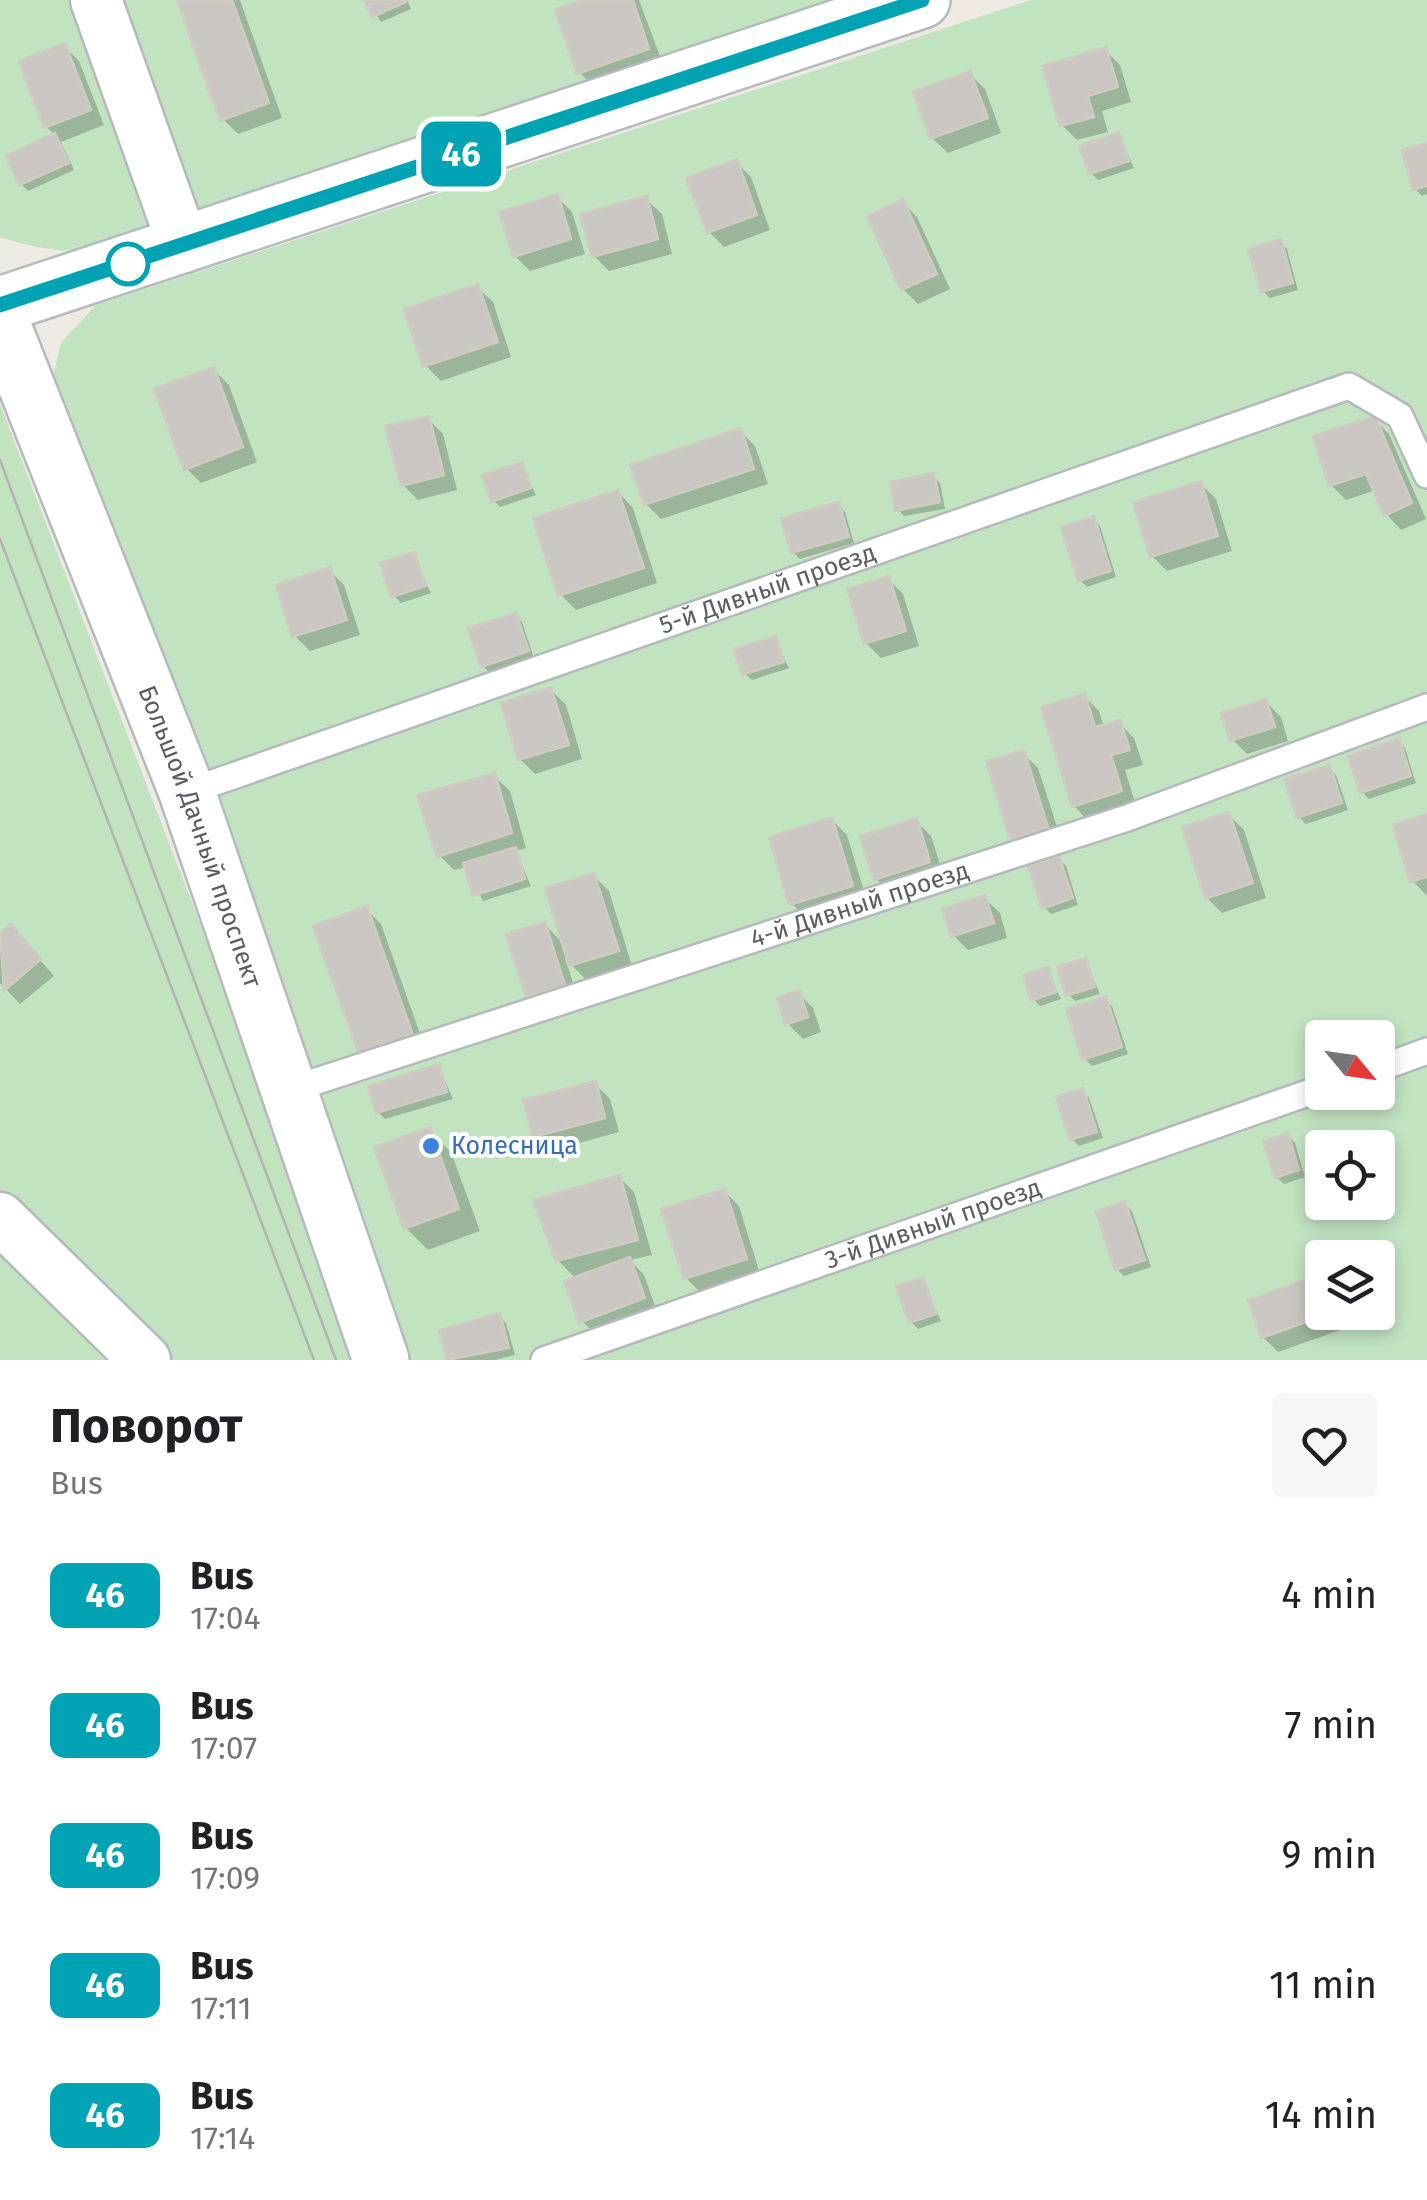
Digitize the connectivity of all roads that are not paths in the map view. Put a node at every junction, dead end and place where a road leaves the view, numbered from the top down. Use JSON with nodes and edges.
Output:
{"nodes":[{"id":1,"x":96,"y":0,"type":"edge"},
{"id":2,"x":922,"y":0,"type":"edge"},
{"id":3,"x":184,"y":248,"type":"junction"},
{"id":4,"x":0,"y":306,"type":"edge"},
{"id":5,"x":0,"y":319,"type":"edge"},
{"id":6,"x":1427,"y":475,"type":"edge"},
{"id":7,"x":1427,"y":707,"type":"edge"},
{"id":8,"x":187,"y":792,"type":"junction"},
{"id":9,"x":1427,"y":1052,"type":"edge"},
{"id":10,"x":1395,"y":1063,"type":"edge"},
{"id":11,"x":289,"y":1090,"type":"junction"},
{"id":12,"x":1305,"y":1094,"type":"edge"},
{"id":13,"x":0,"y":1218,"type":"edge"},
{"id":14,"x":146,"y":1360,"type":"edge"},
{"id":15,"x":381,"y":1360,"type":"edge"},
{"id":16,"x":544,"y":1360,"type":"edge"}],
"edges":[{"from":1,"to":3,"type":"street"},
{"from":2,"to":3,"type":"main road"},
{"from":3,"to":4,"type":"main road"},
{"from":5,"to":8,"type":"main road","name":"Большой Дачный проспект"},
{"from":6,"to":8,"type":"lane","name":"5-й Дивный проезд"},
{"from":7,"to":11,"type":"lane","name":"4-й Дивный проезд"},
{"from":8,"to":11,"type":"main road","name":"Большой Дачный проспект"},
{"from":9,"to":10,"type":"lane"},
{"from":11,"to":15,"type":"main road","name":"Большой Дачный проспект"},
{"from":12,"to":16,"type":"lane","name":"3-й Дивный проезд"},
{"from":13,"to":14,"type":"street"}]}
